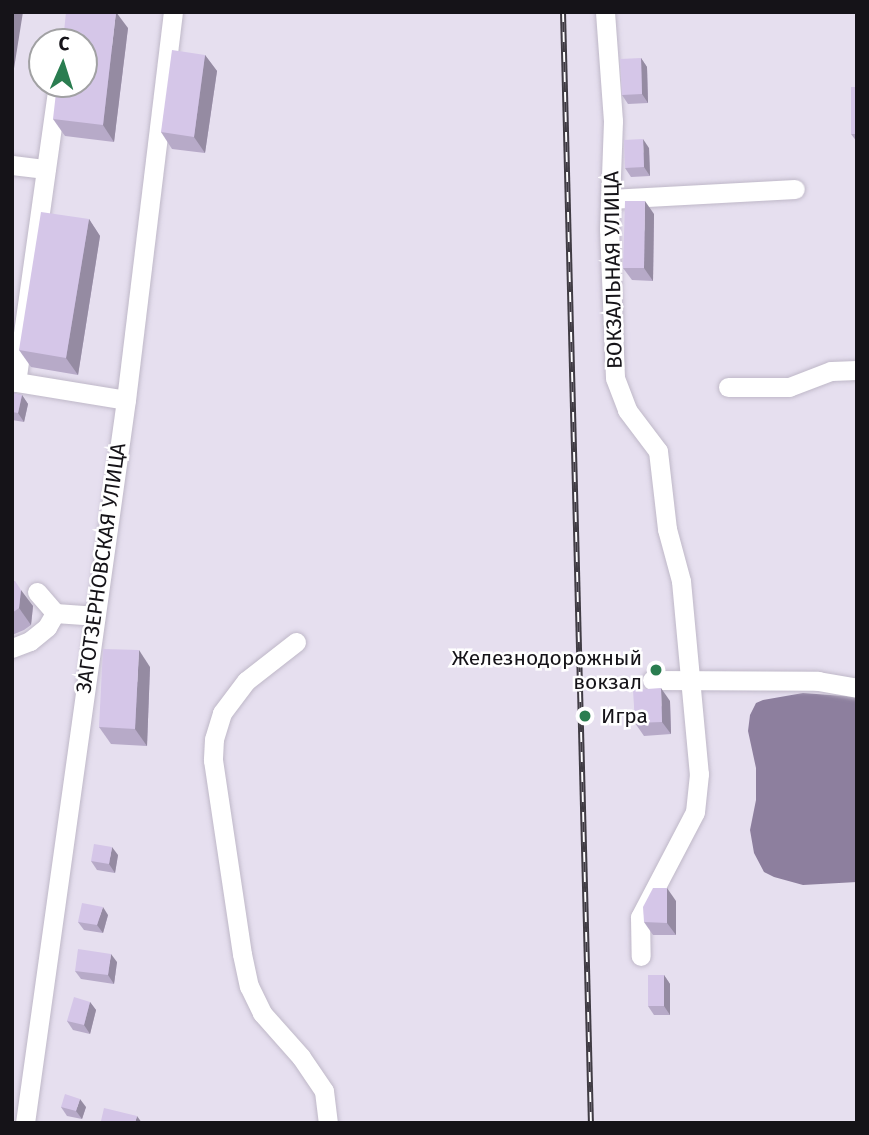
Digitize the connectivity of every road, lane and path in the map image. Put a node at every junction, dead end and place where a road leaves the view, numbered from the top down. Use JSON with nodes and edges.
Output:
{"nodes":[{"id":1,"x":173,"y":12,"type":"edge"},
{"id":2,"x":605,"y":12,"type":"edge"},
{"id":3,"x":56,"y":98,"type":"edge"},
{"id":4,"x":12,"y":164,"type":"edge"},
{"id":5,"x":46,"y":169,"type":"junction"},
{"id":6,"x":795,"y":189,"type":"dead end"},
{"id":7,"x":610,"y":199,"type":"junction"},
{"id":8,"x":857,"y":370,"type":"edge"},
{"id":9,"x":14,"y":382,"type":"edge"},
{"id":10,"x":728,"y":387,"type":"dead end"},
{"id":11,"x":126,"y":400,"type":"junction"},
{"id":12,"x":37,"y":592,"type":"dead end"},
{"id":13,"x":55,"y":613,"type":"junction"},
{"id":14,"x":94,"y":616,"type":"junction"},
{"id":15,"x":296,"y":642,"type":"dead end"},
{"id":16,"x":12,"y":648,"type":"edge"},
{"id":17,"x":653,"y":680,"type":"dead end"},
{"id":18,"x":690,"y":680,"type":"junction"},
{"id":19,"x":857,"y":688,"type":"edge"},
{"id":20,"x":641,"y":956,"type":"dead end"},
{"id":21,"x":24,"y":1123,"type":"edge"},
{"id":22,"x":328,"y":1123,"type":"edge"}],
"edges":[{"from":1,"to":11,"type":"street","name":"ЗАГОТЗЕРНОВСКАЯ УЛИЦА"},
{"from":2,"to":7,"type":"street","name":"ВОКЗАЛЬНАЯ УЛИЦА"},
{"from":3,"to":5,"type":"street"},
{"from":4,"to":5,"type":"street"},
{"from":5,"to":9,"type":"street"},
{"from":6,"to":7,"type":"street"},
{"from":7,"to":18,"type":"street","name":"ВОКЗАЛЬНАЯ УЛИЦА"},
{"from":8,"to":10,"type":"street"},
{"from":9,"to":11,"type":"street"},
{"from":11,"to":14,"type":"street","name":"ЗАГОТЗЕРНОВСКАЯ УЛИЦА"},
{"from":12,"to":13,"type":"street"},
{"from":13,"to":14,"type":"street"},
{"from":13,"to":16,"type":"street"},
{"from":14,"to":21,"type":"street","name":"ЗАГОТЗЕРНОВСКАЯ УЛИЦА"},
{"from":15,"to":22,"type":"street"},
{"from":17,"to":18,"type":"street"},
{"from":18,"to":19,"type":"street"},
{"from":18,"to":20,"type":"street","name":"ВОКЗАЛЬНАЯ УЛИЦА"}]}
